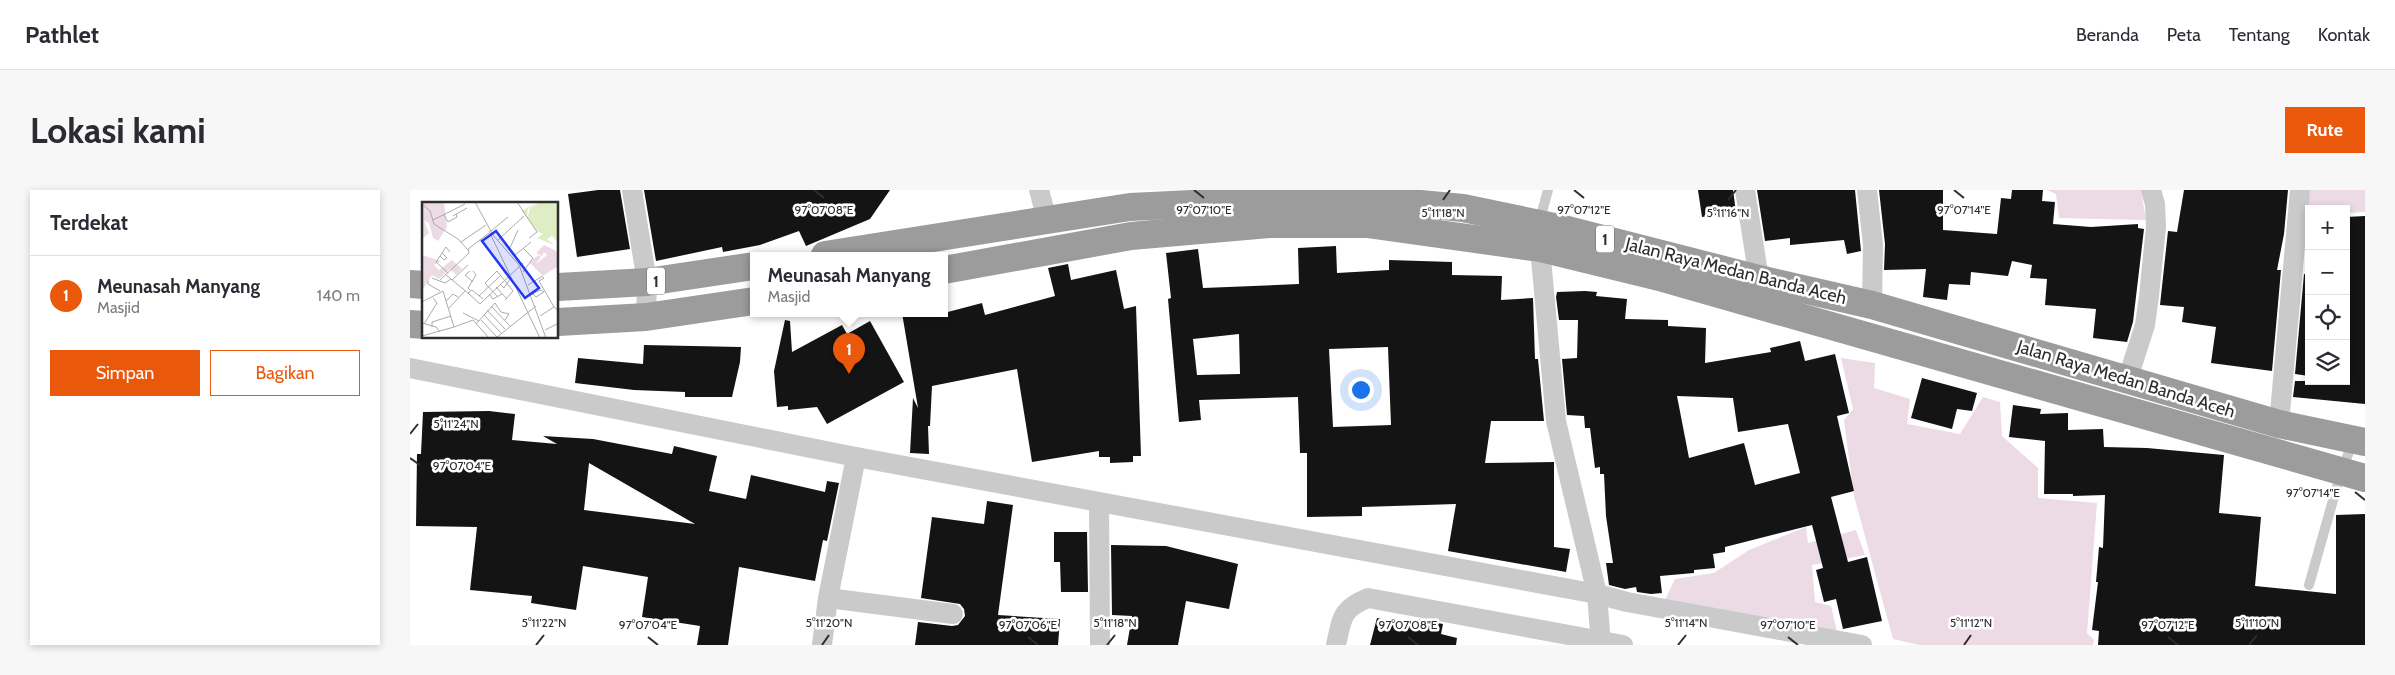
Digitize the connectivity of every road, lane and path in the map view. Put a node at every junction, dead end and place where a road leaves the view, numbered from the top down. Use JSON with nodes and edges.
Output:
{"nodes":[{"id":1,"x":632,"y":190,"type":"edge"},
{"id":2,"x":1039,"y":190,"type":"edge"},
{"id":3,"x":1548,"y":190,"type":"edge"},
{"id":4,"x":1745,"y":190,"type":"edge"},
{"id":5,"x":1867,"y":190,"type":"edge"},
{"id":6,"x":2151,"y":190,"type":"edge"},
{"id":7,"x":2300,"y":190,"type":"edge"},
{"id":8,"x":1267,"y":195,"type":"edge"},
{"id":9,"x":1130,"y":207,"type":"junction"},
{"id":10,"x":1047,"y":220,"type":"junction"},
{"id":11,"x":1131,"y":236,"type":"junction"},
{"id":12,"x":1539,"y":236,"type":"junction"},
{"id":13,"x":854,"y":252,"type":"edge"},
{"id":14,"x":750,"y":267,"type":"edge"},
{"id":15,"x":948,"y":269,"type":"edge"},
{"id":16,"x":1759,"y":279,"type":"junction"},
{"id":17,"x":647,"y":282,"type":"junction"},
{"id":18,"x":559,"y":287,"type":"edge"},
{"id":19,"x":750,"y":303,"type":"edge"},
{"id":20,"x":1872,"y":305,"type":"junction"},
{"id":21,"x":646,"y":317,"type":"junction"},
{"id":22,"x":559,"y":322,"type":"edge"},
{"id":23,"x":410,"y":368,"type":"edge"},
{"id":24,"x":2128,"y":378,"type":"junction"},
{"id":25,"x":2278,"y":424,"type":"junction"},
{"id":26,"x":2360,"y":440,"type":"edge"},
{"id":27,"x":856,"y":457,"type":"junction"},
{"id":28,"x":2353,"y":475,"type":"edge"},
{"id":29,"x":1099,"y":502,"type":"junction"},
{"id":30,"x":2309,"y":585,"type":"dead end"},
{"id":31,"x":1598,"y":594,"type":"junction"},
{"id":32,"x":828,"y":598,"type":"junction"},
{"id":33,"x":954,"y":614,"type":"dead end"},
{"id":34,"x":1601,"y":643,"type":"edge"},
{"id":35,"x":822,"y":645,"type":"edge"},
{"id":36,"x":1100,"y":645,"type":"edge"},
{"id":37,"x":1336,"y":645,"type":"edge"},
{"id":38,"x":1623,"y":645,"type":"edge"},
{"id":39,"x":1862,"y":645,"type":"edge"}],
"edges":[{"from":1,"to":17,"type":"street"},
{"from":2,"to":10,"type":"street"},
{"from":3,"to":12,"type":"lane"},
{"from":4,"to":16,"type":"street"},
{"from":5,"to":20,"type":"street"},
{"from":6,"to":24,"type":"street"},
{"from":7,"to":25,"type":"street"},
{"from":8,"to":9,"type":"highway","name":"Jalan Raya Medan Banda Aceh","number":"1"},
{"from":8,"to":12,"type":"highway","name":"Jalan Raya Medan Banda Aceh","number":"1"},
{"from":9,"to":10,"type":"highway","name":"Jalan Raya Medan Banda Aceh","number":"1"},
{"from":9,"to":11,"type":"highway"},
{"from":10,"to":13,"type":"highway","name":"Jalan Raya Medan Banda Aceh","number":"1"},
{"from":11,"to":12,"type":"highway","name":"Jalan Raya Medan Banda Aceh","number":"1"},
{"from":11,"to":15,"type":"highway","name":"Jalan Raya Medan Banda Aceh","number":"1"},
{"from":12,"to":16,"type":"highway","name":"Jalan Raya Medan Banda Aceh","number":"1"},
{"from":12,"to":28,"type":"highway","name":"Jalan Raya Medan Banda Aceh","number":"1"},
{"from":12,"to":31,"type":"street"},
{"from":14,"to":17,"type":"highway","number":"1"},
{"from":16,"to":20,"type":"highway","name":"Jalan Raya Medan Banda Aceh","number":"1"},
{"from":17,"to":18,"type":"highway","number":"1"},
{"from":17,"to":21,"type":"street"},
{"from":19,"to":21,"type":"highway","number":"1"},
{"from":20,"to":24,"type":"highway","name":"Jalan Raya Medan Banda Aceh","number":"1"},
{"from":21,"to":22,"type":"highway","number":"1"},
{"from":23,"to":27,"type":"street"},
{"from":24,"to":25,"type":"highway","name":"Jalan Raya Medan Banda Aceh","number":"1"},
{"from":25,"to":26,"type":"highway","name":"Jalan Raya Medan Banda Aceh","number":"1"},
{"from":26,"to":28,"type":"lane"},
{"from":27,"to":29,"type":"street"},
{"from":27,"to":32,"type":"street"},
{"from":28,"to":30,"type":"lane"},
{"from":29,"to":31,"type":"street"},
{"from":29,"to":36,"type":"street"},
{"from":31,"to":34,"type":"street"},
{"from":31,"to":39,"type":"street"},
{"from":32,"to":33,"type":"street"},
{"from":32,"to":35,"type":"street"},
{"from":34,"to":37,"type":"street"},
{"from":34,"to":38,"type":"street"}]}
